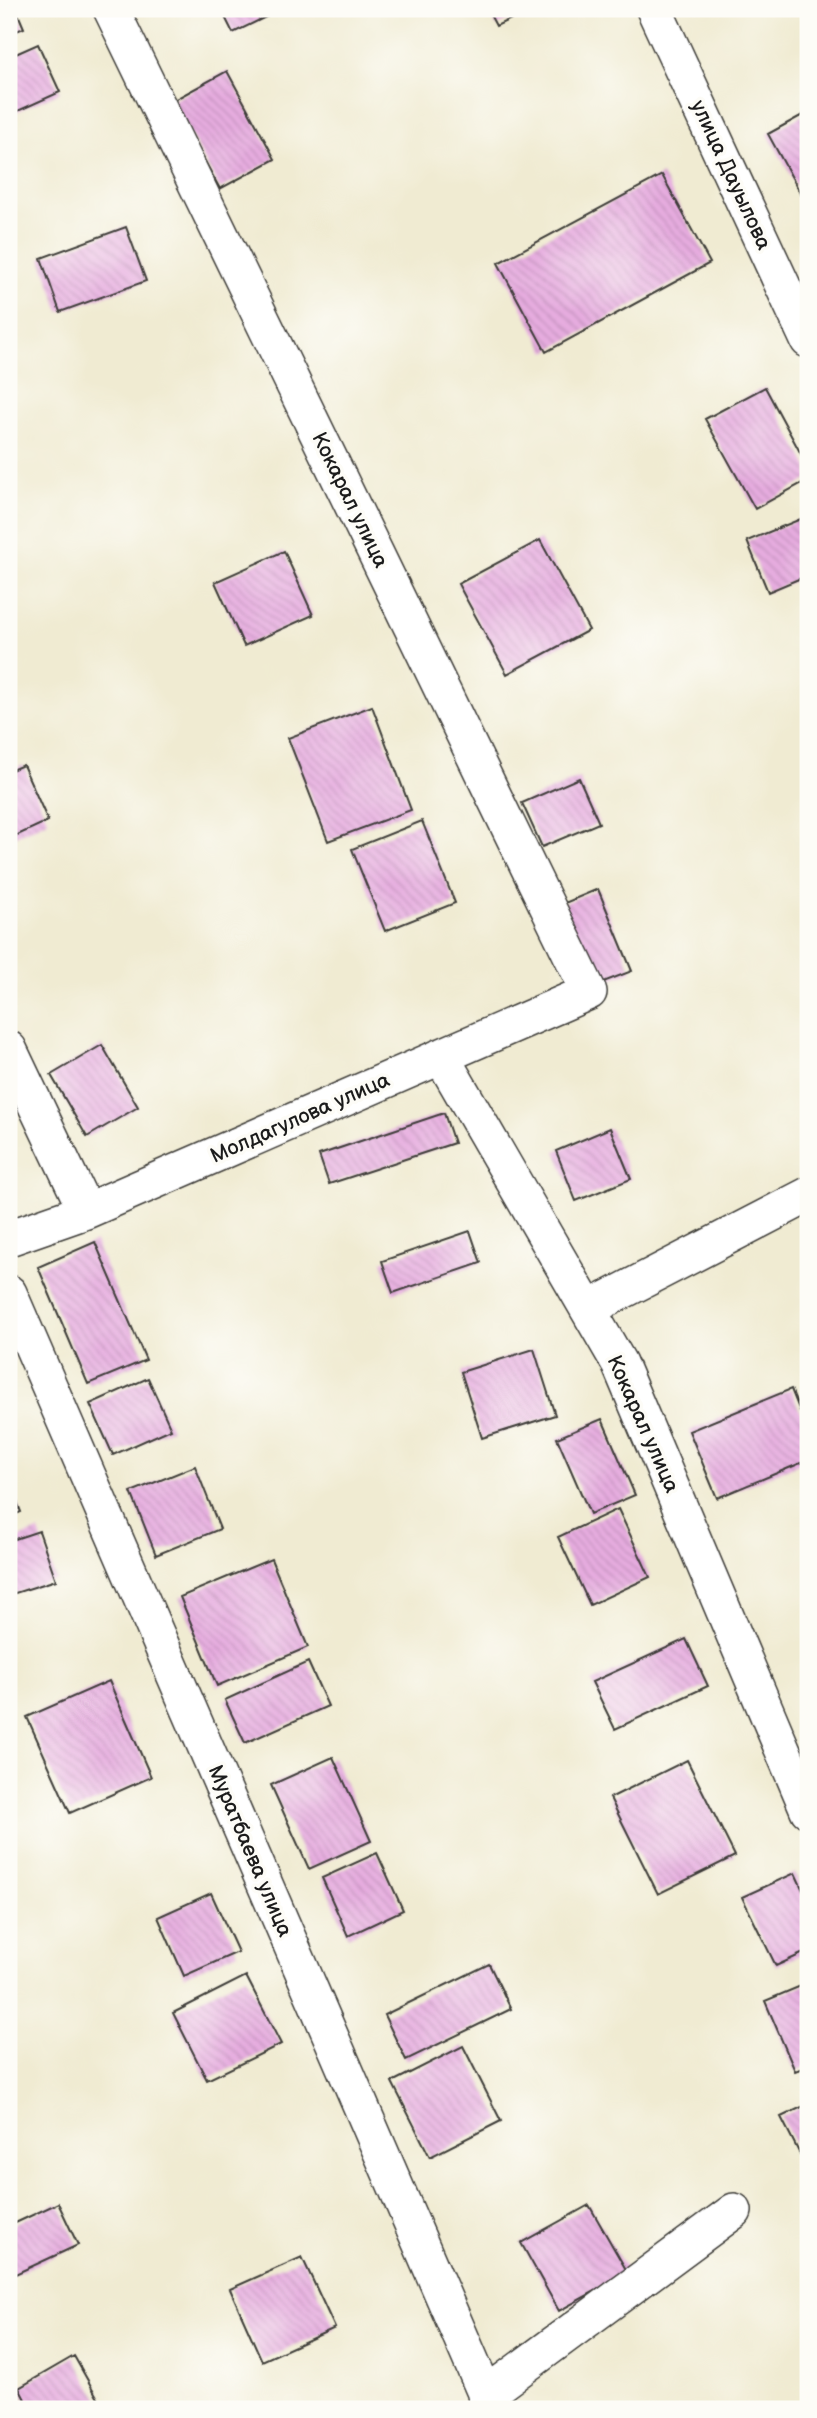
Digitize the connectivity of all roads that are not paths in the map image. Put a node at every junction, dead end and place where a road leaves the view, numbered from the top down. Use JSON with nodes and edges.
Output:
{"nodes":[{"id":1,"x":111,"y":9,"type":"edge"},
{"id":2,"x":654,"y":9,"type":"edge"},
{"id":3,"x":808,"y":340,"type":"edge"},
{"id":4,"x":589,"y":992,"type":"joint"},
{"id":5,"x":9,"y":1049,"type":"edge"},
{"id":6,"x":441,"y":1056,"type":"junction"},
{"id":7,"x":808,"y":1195,"type":"edge"},
{"id":8,"x":86,"y":1211,"type":"junction"},
{"id":9,"x":9,"y":1238,"type":"edge"},
{"id":10,"x":9,"y":1293,"type":"edge"},
{"id":11,"x":588,"y":1309,"type":"junction"},
{"id":12,"x":808,"y":1810,"type":"edge"},
{"id":13,"x":734,"y":2211,"type":"dead end"},
{"id":14,"x":488,"y":2402,"type":"edge"}],
"edges":[{"from":1,"to":4,"type":"street","name":"Кокарал улица"},
{"from":2,"to":3,"type":"street","name":"улица Дауылова"},
{"from":4,"to":6,"type":"street","name":"Молдагулова улица"},
{"from":5,"to":8,"type":"street"},
{"from":6,"to":8,"type":"street","name":"Молдагулова улица"},
{"from":6,"to":11,"type":"street","name":"Кокарал улица"},
{"from":7,"to":11,"type":"street"},
{"from":8,"to":9,"type":"street","name":"Молдагулова улица"},
{"from":10,"to":14,"type":"street","name":"Муратбаева улица"},
{"from":11,"to":12,"type":"street","name":"Кокарал улица"},
{"from":13,"to":14,"type":"street"}]}
